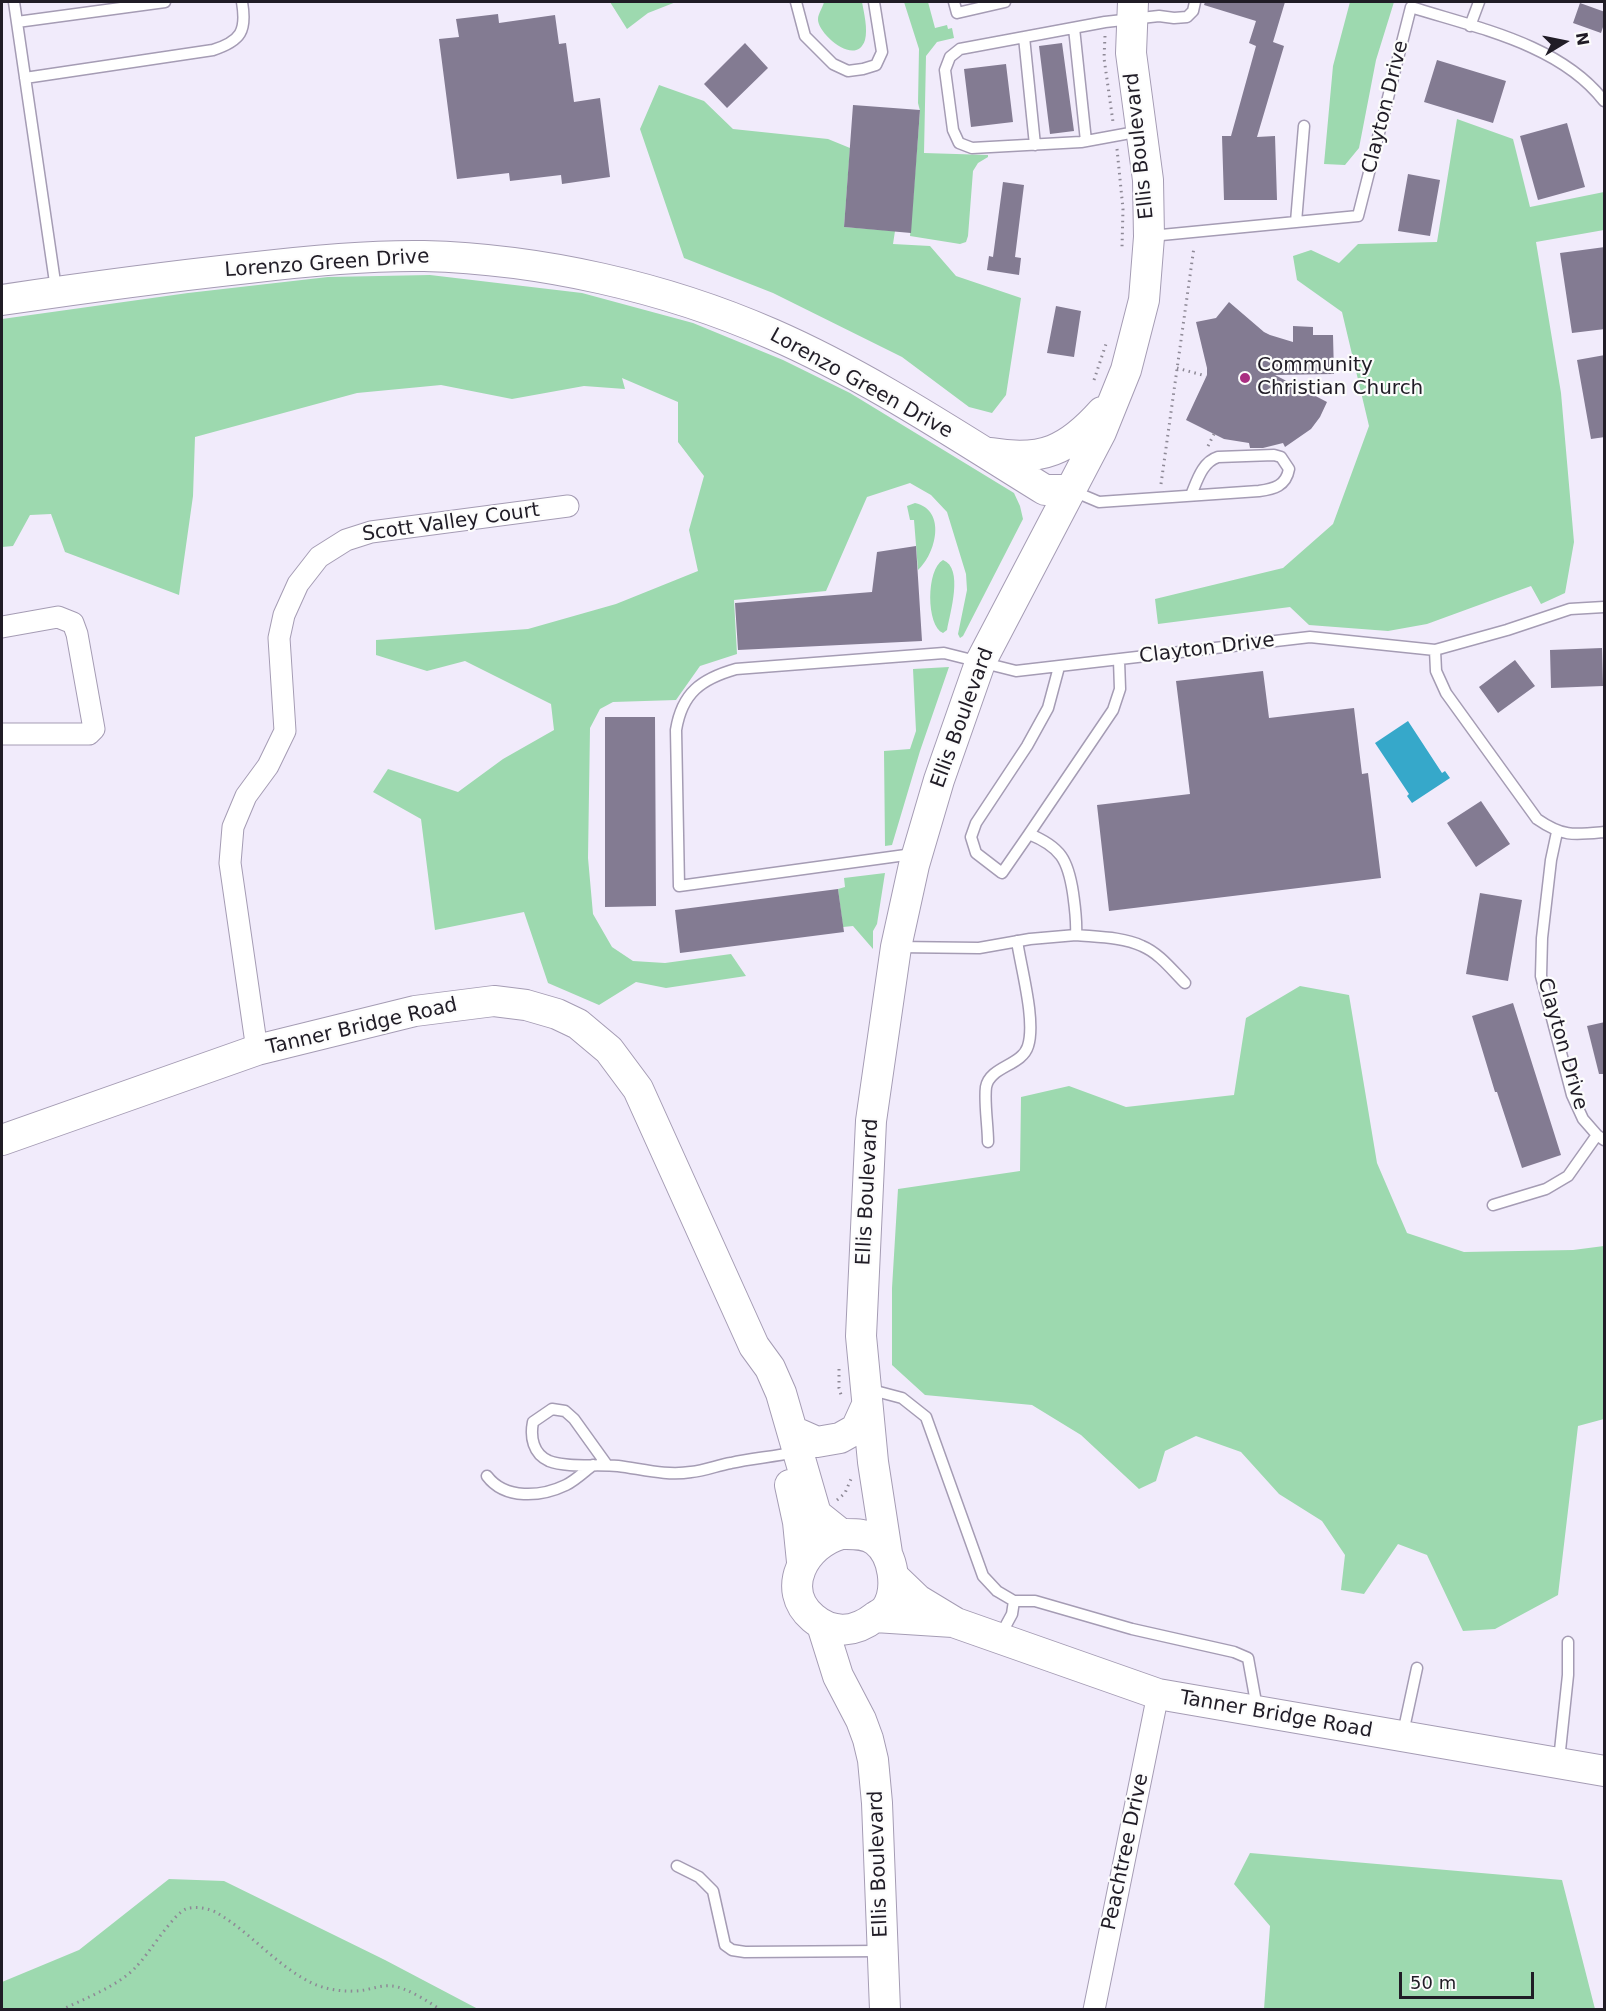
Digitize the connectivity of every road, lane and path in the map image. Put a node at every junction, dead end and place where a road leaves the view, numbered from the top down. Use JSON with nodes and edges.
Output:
{"nodes":[{"id":1,"x":14,"y":2,"type":"edge"},
{"id":2,"x":165,"y":2,"type":"edge"},
{"id":3,"x":242,"y":2,"type":"edge"},
{"id":4,"x":796,"y":2,"type":"edge"},
{"id":5,"x":874,"y":2,"type":"edge"},
{"id":6,"x":954,"y":2,"type":"edge"},
{"id":7,"x":1005,"y":2,"type":"edge"},
{"id":8,"x":1195,"y":2,"type":"edge"},
{"id":9,"x":1479,"y":2,"type":"edge"},
{"id":10,"x":1123,"y":14,"type":"edge"},
{"id":11,"x":17,"y":22,"type":"junction"},
{"id":12,"x":1470,"y":26,"type":"junction"},
{"id":13,"x":1074,"y":28,"type":"junction"},
{"id":14,"x":1024,"y":37,"type":"junction"},
{"id":15,"x":25,"y":78,"type":"junction"},
{"id":16,"x":1605,"y":101,"type":"edge"},
{"id":17,"x":1304,"y":126,"type":"dead end"},
{"id":18,"x":1128,"y":133,"type":"junction"},
{"id":19,"x":1086,"y":141,"type":"junction"},
{"id":20,"x":1035,"y":145,"type":"junction"},
{"id":21,"x":1296,"y":222,"type":"junction"},
{"id":22,"x":1196,"y":232,"type":"junction"},
{"id":23,"x":1149,"y":237,"type":"junction"},
{"id":24,"x":1122,"y":256,"type":"dead end"},
{"id":25,"x":57,"y":292,"type":"junction"},
{"id":26,"x":2,"y":300,"type":"edge"},
{"id":27,"x":1109,"y":335,"type":"dead end"},
{"id":28,"x":1177,"y":368,"type":"junction"},
{"id":29,"x":1126,"y":370,"type":"junction"},
{"id":30,"x":1206,"y":376,"type":"dead end"},
{"id":31,"x":1092,"y":387,"type":"dead end"},
{"id":32,"x":1214,"y":434,"type":"dead end"},
{"id":33,"x":968,"y":442,"type":"junction"},
{"id":34,"x":1205,"y":452,"type":"dead end"},
{"id":35,"x":1161,"y":483,"type":"junction"},
{"id":36,"x":1166,"y":484,"type":"dead end"},
{"id":37,"x":1070,"y":490,"type":"junction"},
{"id":38,"x":1191,"y":495,"type":"junction"},
{"id":39,"x":1162,"y":497,"type":"junction"},
{"id":40,"x":568,"y":506,"type":"dead end"},
{"id":41,"x":1605,"y":607,"type":"edge"},
{"id":42,"x":2,"y":627,"type":"edge"},
{"id":43,"x":1435,"y":650,"type":"junction"},
{"id":44,"x":1119,"y":660,"type":"junction"},
{"id":45,"x":980,"y":663,"type":"junction"},
{"id":46,"x":1059,"y":667,"type":"junction"},
{"id":47,"x":2,"y":734,"type":"edge"},
{"id":48,"x":1557,"y":832,"type":"junction"},
{"id":49,"x":1605,"y":832,"type":"edge"},
{"id":50,"x":1029,"y":834,"type":"junction"},
{"id":51,"x":917,"y":854,"type":"junction"},
{"id":52,"x":1076,"y":935,"type":"junction"},
{"id":53,"x":1017,"y":941,"type":"junction"},
{"id":54,"x":896,"y":947,"type":"junction"},
{"id":55,"x":1185,"y":983,"type":"dead end"},
{"id":56,"x":257,"y":1050,"type":"junction"},
{"id":57,"x":1601,"y":1138,"type":"edge"},
{"id":58,"x":2,"y":1140,"type":"edge"},
{"id":59,"x":988,"y":1142,"type":"dead end"},
{"id":60,"x":1493,"y":1205,"type":"dead end"},
{"id":61,"x":866,"y":1397,"type":"junction"},
{"id":62,"x":791,"y":1446,"type":"junction"},
{"id":63,"x":873,"y":1462,"type":"junction"},
{"id":64,"x":593,"y":1465,"type":"junction"},
{"id":65,"x":607,"y":1466,"type":"junction"},
{"id":66,"x":487,"y":1476,"type":"dead end"},
{"id":67,"x":841,"y":1534,"type":"junction"},
{"id":68,"x":802,"y":1562,"type":"junction"},
{"id":69,"x":890,"y":1564,"type":"junction"},
{"id":70,"x":1014,"y":1601,"type":"junction"},
{"id":71,"x":869,"y":1621,"type":"junction"},
{"id":72,"x":956,"y":1623,"type":"junction"},
{"id":73,"x":822,"y":1625,"type":"junction"},
{"id":74,"x":999,"y":1638,"type":"junction"},
{"id":75,"x":1568,"y":1642,"type":"dead end"},
{"id":76,"x":1417,"y":1668,"type":"dead end"},
{"id":77,"x":1158,"y":1694,"type":"junction"},
{"id":78,"x":1258,"y":1712,"type":"junction"},
{"id":79,"x":861,"y":1720,"type":"junction"},
{"id":80,"x":1403,"y":1737,"type":"junction"},
{"id":81,"x":1558,"y":1764,"type":"junction"},
{"id":82,"x":1605,"y":1772,"type":"edge"},
{"id":83,"x":676,"y":1866,"type":"dead end"},
{"id":84,"x":883,"y":1951,"type":"junction"},
{"id":85,"x":61,"y":2010,"type":"edge"},
{"id":86,"x":441,"y":2010,"type":"edge"},
{"id":87,"x":885,"y":2010,"type":"edge"},
{"id":88,"x":1094,"y":2010,"type":"edge"}],
"edges":[{"from":1,"to":11,"type":"lane"},
{"from":2,"to":11,"type":"lane"},
{"from":3,"to":15,"type":"lane"},
{"from":4,"to":5,"type":"lane"},
{"from":6,"to":7,"type":"lane"},
{"from":8,"to":10,"type":"lane"},
{"from":9,"to":12,"type":"lane"},
{"from":10,"to":13,"type":"lane"},
{"from":10,"to":18,"type":"main road","name":"Ellis Boulevard"},
{"from":10,"to":18,"type":"path"},
{"from":11,"to":15,"type":"lane"},
{"from":12,"to":16,"type":"lane","name":"Clayton Drive"},
{"from":12,"to":21,"type":"lane","name":"Clayton Drive"},
{"from":13,"to":14,"type":"lane"},
{"from":13,"to":19,"type":"lane"},
{"from":14,"to":20,"type":"lane"},
{"from":14,"to":20,"type":"lane"},
{"from":15,"to":25,"type":"lane"},
{"from":17,"to":21,"type":"lane"},
{"from":18,"to":19,"type":"lane"},
{"from":18,"to":23,"type":"main road","name":"Ellis Boulevard"},
{"from":18,"to":24,"type":"path"},
{"from":19,"to":20,"type":"lane"},
{"from":21,"to":22,"type":"lane","name":"Clayton Drive"},
{"from":22,"to":23,"type":"lane","name":"Clayton Drive"},
{"from":22,"to":28,"type":"path"},
{"from":23,"to":29,"type":"main road","name":"Ellis Boulevard"},
{"from":25,"to":26,"type":"main road","name":"Lorenzo Green Drive"},
{"from":25,"to":33,"type":"main road","name":"Lorenzo Green Drive"},
{"from":27,"to":31,"type":"path"},
{"from":28,"to":30,"type":"path"},
{"from":28,"to":35,"type":"path"},
{"from":29,"to":33,"type":"main road"},
{"from":29,"to":37,"type":"main road","name":"Ellis Boulevard"},
{"from":32,"to":34,"type":"path"},
{"from":33,"to":37,"type":"main road","name":"Lorenzo Green Drive"},
{"from":35,"to":36,"type":"path"},
{"from":35,"to":39,"type":"path"},
{"from":37,"to":39,"type":"lane"},
{"from":37,"to":45,"type":"main road","name":"Ellis Boulevard"},
{"from":38,"to":38,"type":"lane"},
{"from":38,"to":39,"type":"lane"},
{"from":40,"to":56,"type":"street","name":"Scott Valley Court"},
{"from":41,"to":43,"type":"lane","name":"Clayton Drive"},
{"from":42,"to":47,"type":"street"},
{"from":43,"to":44,"type":"lane","name":"Clayton Drive"},
{"from":43,"to":48,"type":"lane"},
{"from":44,"to":46,"type":"lane","name":"Clayton Drive"},
{"from":44,"to":50,"type":"lane"},
{"from":45,"to":46,"type":"lane","name":"Clayton Drive"},
{"from":45,"to":51,"type":"main road","name":"Ellis Boulevard"},
{"from":45,"to":51,"type":"lane","name":"Clayton Drive"},
{"from":46,"to":50,"type":"lane"},
{"from":48,"to":49,"type":"lane"},
{"from":48,"to":57,"type":"lane","name":"Clayton Drive"},
{"from":50,"to":52,"type":"lane"},
{"from":51,"to":54,"type":"main road","name":"Ellis Boulevard"},
{"from":52,"to":53,"type":"lane"},
{"from":52,"to":55,"type":"lane"},
{"from":53,"to":54,"type":"lane"},
{"from":53,"to":59,"type":"lane"},
{"from":54,"to":61,"type":"main road","name":"Ellis Boulevard"},
{"from":56,"to":58,"type":"main road","name":"Tanner Bridge Road"},
{"from":56,"to":62,"type":"main road","name":"Tanner Bridge Road"},
{"from":57,"to":60,"type":"lane"},
{"from":61,"to":62,"type":"main road"},
{"from":61,"to":63,"type":"main road","name":"Ellis Boulevard"},
{"from":61,"to":70,"type":"lane"},
{"from":62,"to":65,"type":"lane"},
{"from":62,"to":67,"type":"main road","name":"Tanner Bridge Road"},
{"from":62,"to":68,"type":"main road","name":"Tanner Bridge Road"},
{"from":63,"to":67,"type":"main road","name":"Ellis Boulevard"},
{"from":63,"to":69,"type":"main road","name":"Ellis Boulevard"},
{"from":64,"to":65,"type":"lane"},
{"from":64,"to":65,"type":"lane"},
{"from":64,"to":66,"type":"lane"},
{"from":67,"to":68,"type":"main road"},
{"from":67,"to":69,"type":"main road"},
{"from":68,"to":73,"type":"main road"},
{"from":69,"to":71,"type":"main road"},
{"from":69,"to":72,"type":"main road","name":"Tanner Bridge Road"},
{"from":70,"to":74,"type":"lane"},
{"from":70,"to":78,"type":"lane"},
{"from":71,"to":72,"type":"main road","name":"Tanner Bridge Road"},
{"from":71,"to":73,"type":"main road"},
{"from":71,"to":79,"type":"main road","name":"Ellis Boulevard"},
{"from":72,"to":74,"type":"main road","name":"Tanner Bridge Road"},
{"from":73,"to":79,"type":"main road","name":"Ellis Boulevard"},
{"from":74,"to":77,"type":"main road","name":"Tanner Bridge Road"},
{"from":75,"to":81,"type":"lane"},
{"from":76,"to":80,"type":"lane"},
{"from":77,"to":78,"type":"main road","name":"Tanner Bridge Road"},
{"from":77,"to":88,"type":"street","name":"Peachtree Drive"},
{"from":78,"to":80,"type":"main road","name":"Tanner Bridge Road"},
{"from":79,"to":84,"type":"main road","name":"Ellis Boulevard"},
{"from":80,"to":81,"type":"main road","name":"Tanner Bridge Road"},
{"from":81,"to":82,"type":"main road","name":"Tanner Bridge Road"},
{"from":83,"to":84,"type":"lane"},
{"from":84,"to":87,"type":"main road","name":"Ellis Boulevard"},
{"from":85,"to":86,"type":"path"}]}
